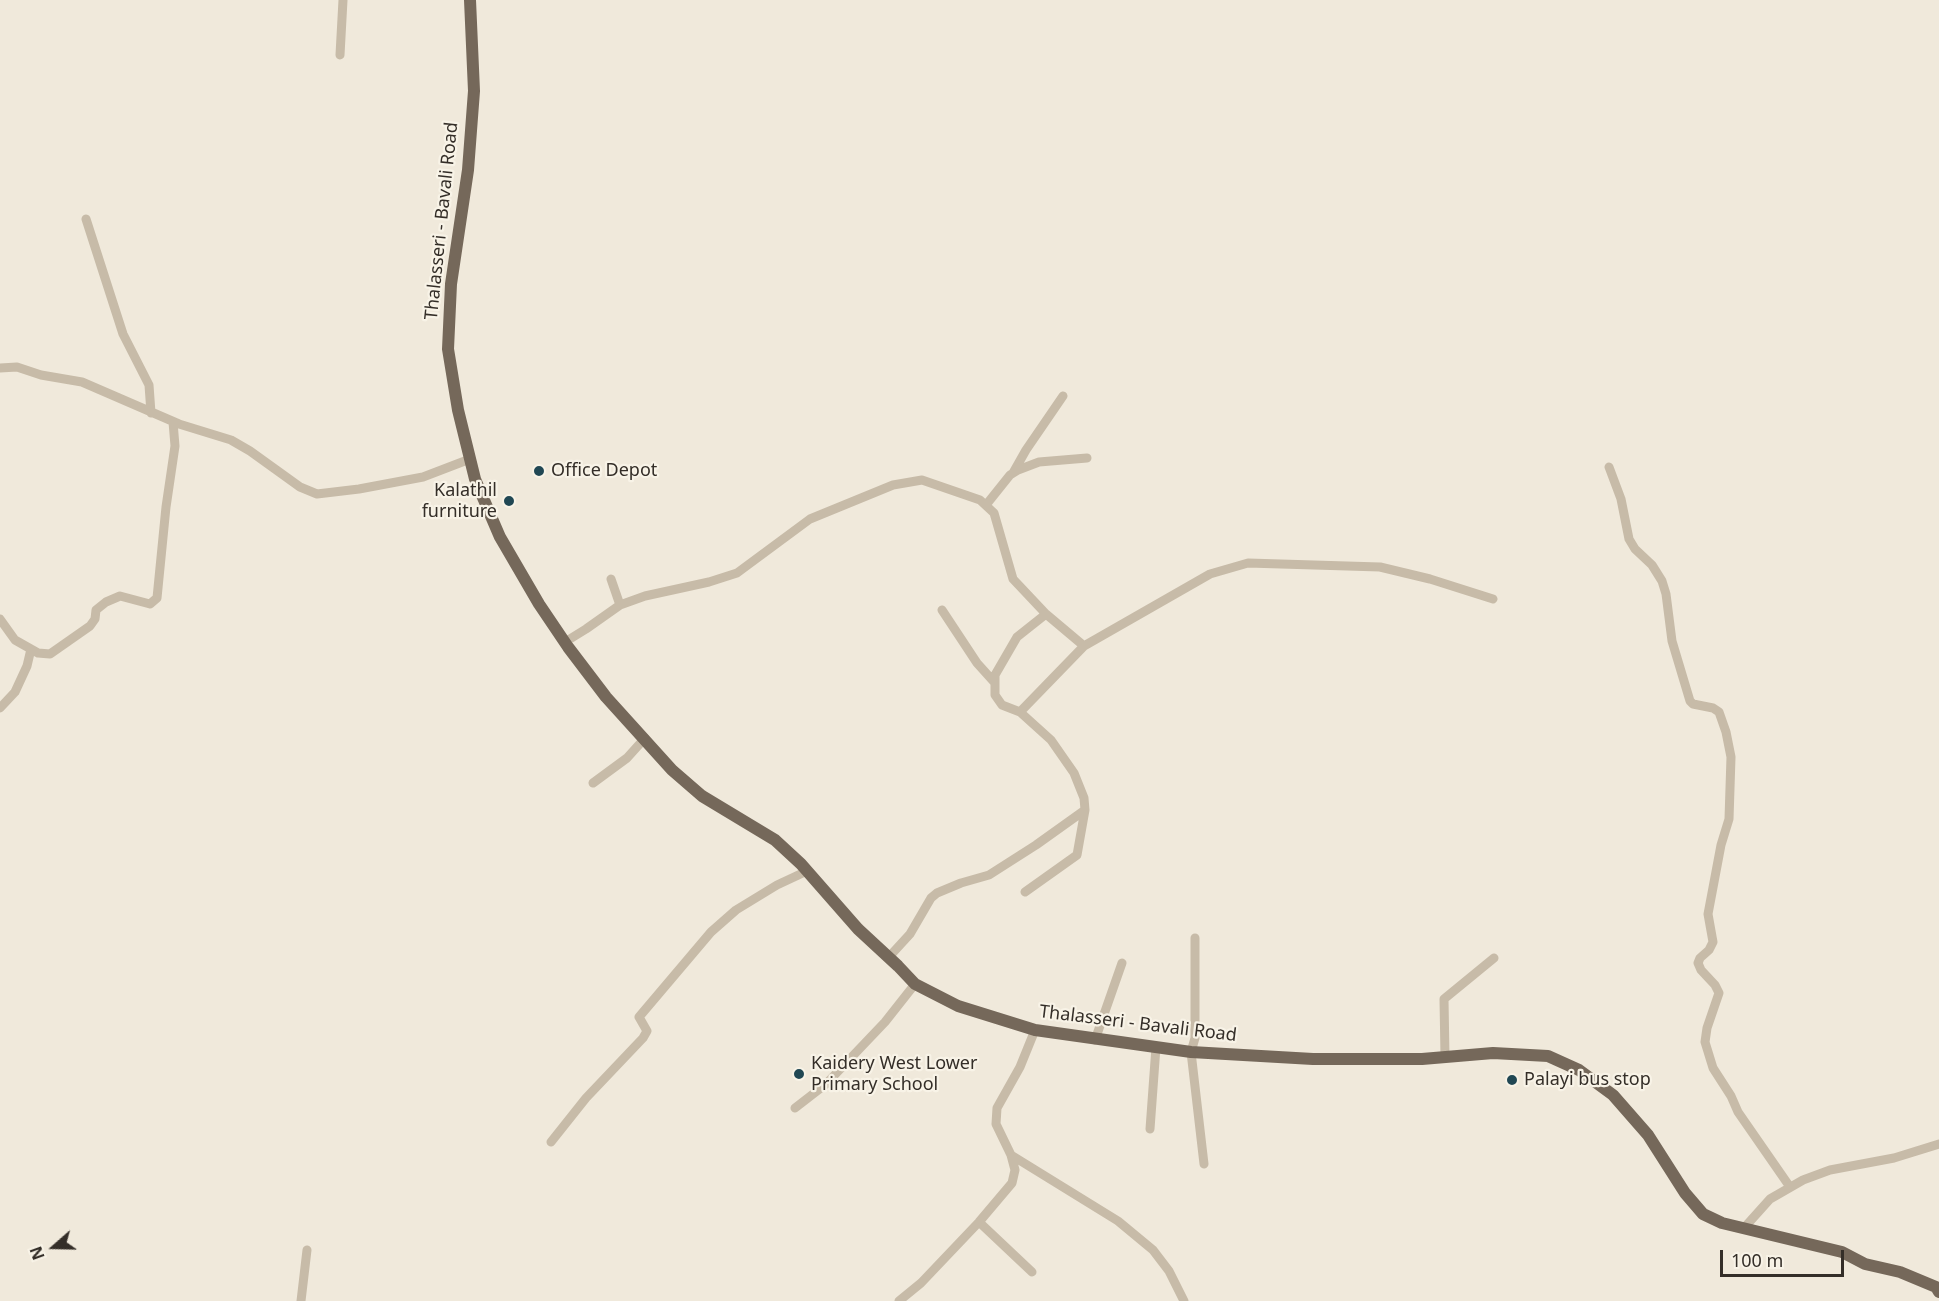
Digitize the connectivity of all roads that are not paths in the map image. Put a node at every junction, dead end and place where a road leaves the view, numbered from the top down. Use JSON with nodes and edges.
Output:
{"nodes":[{"id":1,"x":343,"y":0,"type":"edge"},
{"id":2,"x":470,"y":0,"type":"edge"},
{"id":3,"x":340,"y":55,"type":"dead end"},
{"id":4,"x":86,"y":219,"type":"dead end"},
{"id":5,"x":0,"y":368,"type":"edge"},
{"id":6,"x":1063,"y":396,"type":"dead end"},
{"id":7,"x":151,"y":413,"type":"junction"},
{"id":8,"x":173,"y":422,"type":"junction"},
{"id":9,"x":470,"y":459,"type":"junction"},
{"id":10,"x":1087,"y":459,"type":"dead end"},
{"id":11,"x":1609,"y":467,"type":"dead end"},
{"id":12,"x":1013,"y":473,"type":"junction"},
{"id":13,"x":986,"y":505,"type":"junction"},
{"id":14,"x":611,"y":579,"type":"dead end"},
{"id":15,"x":1493,"y":599,"type":"dead end"},
{"id":16,"x":620,"y":605,"type":"junction"},
{"id":17,"x":942,"y":609,"type":"dead end"},
{"id":18,"x":1046,"y":614,"type":"junction"},
{"id":19,"x":0,"y":620,"type":"edge"},
{"id":20,"x":565,"y":642,"type":"junction"},
{"id":21,"x":1084,"y":646,"type":"junction"},
{"id":22,"x":31,"y":649,"type":"junction"},
{"id":23,"x":995,"y":684,"type":"junction"},
{"id":24,"x":0,"y":708,"type":"edge"},
{"id":25,"x":1020,"y":712,"type":"junction"},
{"id":26,"x":645,"y":738,"type":"junction"},
{"id":27,"x":593,"y":783,"type":"dead end"},
{"id":28,"x":1085,"y":810,"type":"junction"},
{"id":29,"x":807,"y":871,"type":"junction"},
{"id":30,"x":1025,"y":892,"type":"dead end"},
{"id":31,"x":1195,"y":938,"type":"dead end"},
{"id":32,"x":888,"y":958,"type":"junction"},
{"id":33,"x":1494,"y":958,"type":"dead end"},
{"id":34,"x":1122,"y":963,"type":"dead end"},
{"id":35,"x":915,"y":984,"type":"junction"},
{"id":36,"x":1035,"y":1030,"type":"junction"},
{"id":37,"x":1095,"y":1040,"type":"junction"},
{"id":38,"x":1156,"y":1047,"type":"junction"},
{"id":39,"x":1191,"y":1052,"type":"junction"},
{"id":40,"x":1445,"y":1057,"type":"junction"},
{"id":41,"x":795,"y":1108,"type":"dead end"},
{"id":42,"x":1150,"y":1129,"type":"dead end"},
{"id":43,"x":551,"y":1142,"type":"dead end"},
{"id":44,"x":1939,"y":1144,"type":"edge"},
{"id":45,"x":1011,"y":1155,"type":"junction"},
{"id":46,"x":1204,"y":1164,"type":"dead end"},
{"id":47,"x":1791,"y":1187,"type":"junction"},
{"id":48,"x":979,"y":1222,"type":"junction"},
{"id":49,"x":1744,"y":1228,"type":"junction"},
{"id":50,"x":307,"y":1250,"type":"dead end"},
{"id":51,"x":1032,"y":1272,"type":"dead end"},
{"id":52,"x":1939,"y":1292,"type":"edge"},
{"id":53,"x":302,"y":1301,"type":"edge"},
{"id":54,"x":899,"y":1301,"type":"edge"},
{"id":55,"x":1184,"y":1301,"type":"edge"}],
"edges":[{"from":1,"to":3,"type":"street"},
{"from":2,"to":9,"type":"main road","name":"Thalasseri - Bavali Road"},
{"from":4,"to":7,"type":"street"},
{"from":5,"to":7,"type":"street"},
{"from":6,"to":12,"type":"street"},
{"from":7,"to":8,"type":"street"},
{"from":8,"to":9,"type":"street"},
{"from":8,"to":22,"type":"street"},
{"from":9,"to":20,"type":"main road","name":"Thalasseri - Bavali Road"},
{"from":10,"to":12,"type":"street"},
{"from":11,"to":47,"type":"street"},
{"from":12,"to":13,"type":"street"},
{"from":13,"to":16,"type":"street"},
{"from":13,"to":18,"type":"street"},
{"from":14,"to":16,"type":"street"},
{"from":15,"to":21,"type":"street"},
{"from":16,"to":20,"type":"street"},
{"from":17,"to":23,"type":"street"},
{"from":18,"to":21,"type":"street"},
{"from":18,"to":23,"type":"street"},
{"from":19,"to":22,"type":"street"},
{"from":20,"to":26,"type":"main road","name":"Thalasseri - Bavali Road"},
{"from":21,"to":25,"type":"street"},
{"from":22,"to":24,"type":"street"},
{"from":23,"to":25,"type":"street"},
{"from":25,"to":28,"type":"street"},
{"from":26,"to":27,"type":"street"},
{"from":26,"to":29,"type":"main road","name":"Thalasseri - Bavali Road"},
{"from":28,"to":30,"type":"street"},
{"from":28,"to":32,"type":"street"},
{"from":29,"to":32,"type":"main road","name":"Thalasseri - Bavali Road"},
{"from":29,"to":43,"type":"street"},
{"from":31,"to":39,"type":"street"},
{"from":32,"to":35,"type":"main road","name":"Thalasseri - Bavali Road"},
{"from":33,"to":40,"type":"street"},
{"from":34,"to":37,"type":"street"},
{"from":35,"to":36,"type":"main road","name":"Thalasseri - Bavali Road"},
{"from":35,"to":41,"type":"street"},
{"from":36,"to":37,"type":"main road","name":"Thalasseri - Bavali Road"},
{"from":36,"to":45,"type":"street"},
{"from":37,"to":38,"type":"main road","name":"Thalasseri - Bavali Road"},
{"from":38,"to":39,"type":"main road","name":"Thalasseri - Bavali Road"},
{"from":38,"to":42,"type":"street"},
{"from":39,"to":40,"type":"main road","name":"Thalasseri - Bavali Road"},
{"from":39,"to":46,"type":"street"},
{"from":40,"to":49,"type":"main road","name":"Thalasseri - Bavali Road"},
{"from":44,"to":47,"type":"street"},
{"from":45,"to":48,"type":"street"},
{"from":45,"to":55,"type":"street"},
{"from":47,"to":49,"type":"street"},
{"from":48,"to":51,"type":"street"},
{"from":48,"to":54,"type":"street"},
{"from":49,"to":52,"type":"main road","name":"Thalasseri - Bavali Road"},
{"from":50,"to":53,"type":"street"}]}
